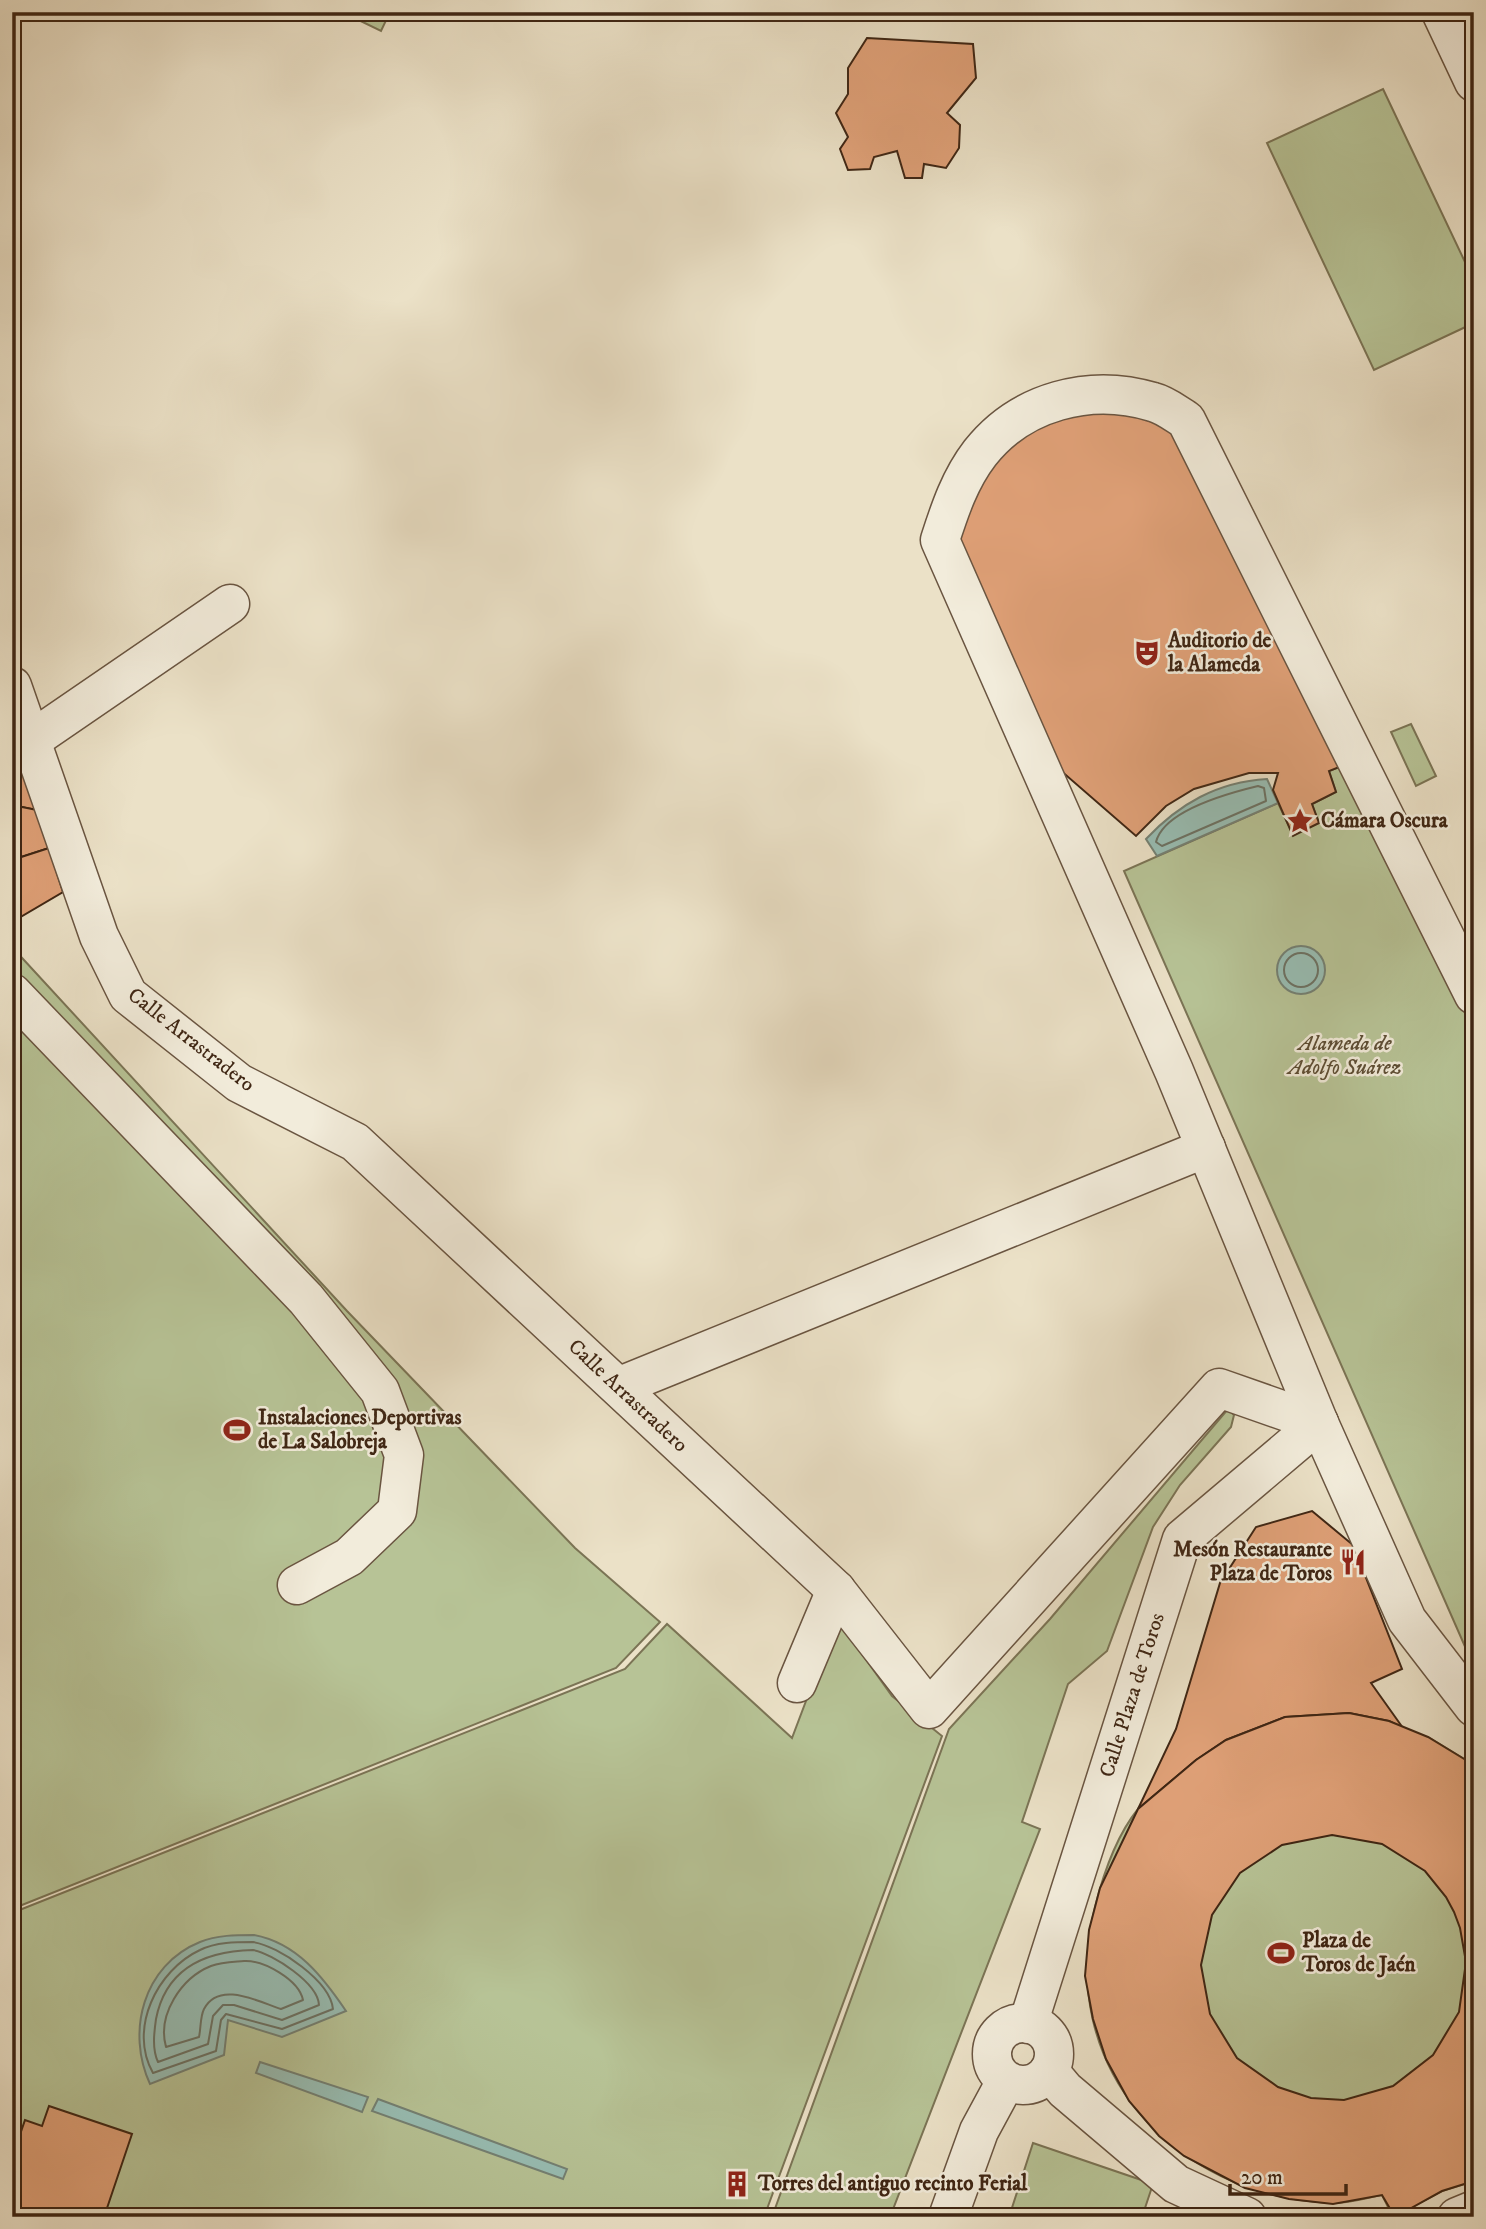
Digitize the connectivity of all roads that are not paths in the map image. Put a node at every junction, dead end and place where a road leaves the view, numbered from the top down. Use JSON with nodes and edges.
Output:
{"nodes":[{"id":1,"x":1441,"y":12,"type":"edge"},
{"id":2,"x":1474,"y":82,"type":"edge"},
{"id":3,"x":229,"y":604,"type":"dead end"},
{"id":4,"x":12,"y":685,"type":"edge"},
{"id":5,"x":33,"y":739,"type":"junction"},
{"id":6,"x":12,"y":993,"type":"edge"},
{"id":7,"x":1474,"y":995,"type":"edge"},
{"id":8,"x":1206,"y":1148,"type":"junction"},
{"id":9,"x":620,"y":1386,"type":"junction"},
{"id":10,"x":1319,"y":1423,"type":"junction"},
{"id":11,"x":297,"y":1585,"type":"dead end"},
{"id":12,"x":836,"y":1590,"type":"junction"},
{"id":13,"x":797,"y":1683,"type":"dead end"},
{"id":14,"x":1474,"y":1707,"type":"edge"},
{"id":15,"x":1028,"y":2024,"type":"junction"},
{"id":16,"x":1049,"y":2071,"type":"junction"},
{"id":17,"x":1006,"y":2081,"type":"junction"},
{"id":18,"x":1474,"y":2210,"type":"edge"},
{"id":19,"x":948,"y":2217,"type":"edge"},
{"id":20,"x":1247,"y":2217,"type":"edge"},
{"id":21,"x":1457,"y":2217,"type":"edge"}],
"edges":[{"from":1,"to":2,"type":"street"},
{"from":3,"to":5,"type":"street"},
{"from":4,"to":5,"type":"street","name":"Calle Arrastradero"},
{"from":5,"to":9,"type":"street","name":"Calle Arrastradero"},
{"from":6,"to":11,"type":"street"},
{"from":7,"to":8,"type":"street"},
{"from":8,"to":9,"type":"street"},
{"from":8,"to":10,"type":"street"},
{"from":9,"to":12,"type":"street","name":"Calle Arrastradero"},
{"from":10,"to":12,"type":"street","name":"Calle Arrastradero"},
{"from":10,"to":14,"type":"street"},
{"from":10,"to":15,"type":"street","name":"Calle Plaza de Toros"},
{"from":12,"to":13,"type":"street"},
{"from":15,"to":16,"type":"street"},
{"from":15,"to":17,"type":"street"},
{"from":16,"to":17,"type":"street"},
{"from":16,"to":20,"type":"street"},
{"from":17,"to":19,"type":"street"},
{"from":18,"to":21,"type":"street"}]}
